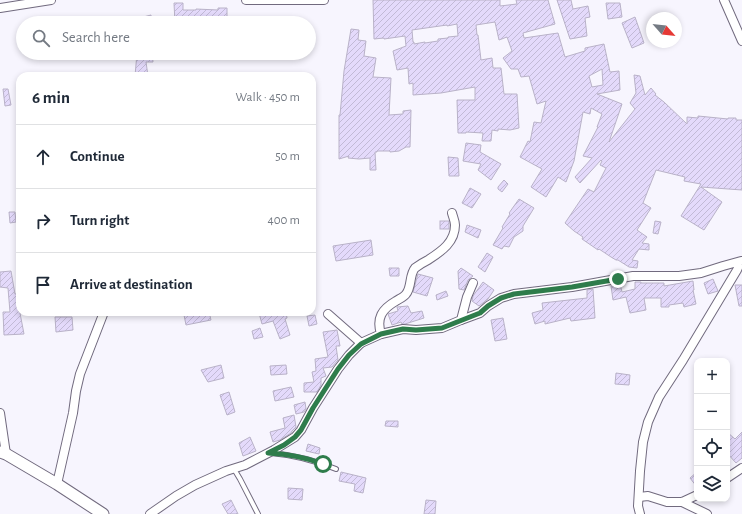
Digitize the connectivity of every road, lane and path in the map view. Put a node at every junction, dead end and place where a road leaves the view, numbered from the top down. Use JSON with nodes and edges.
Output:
{"nodes":[{"id":1,"x":51,"y":0,"type":"edge"},
{"id":2,"x":246,"y":0,"type":"edge"},
{"id":3,"x":324,"y":0,"type":"edge"},
{"id":4,"x":724,"y":0,"type":"edge"},
{"id":5,"x":0,"y":8,"type":"edge"},
{"id":6,"x":742,"y":41,"type":"edge"},
{"id":7,"x":452,"y":213,"type":"dead end"},
{"id":8,"x":741,"y":261,"type":"edge"},
{"id":9,"x":473,"y":283,"type":"dead end"},
{"id":10,"x":328,"y":314,"type":"dead end"},
{"id":11,"x":102,"y":316,"type":"edge"},
{"id":12,"x":460,"y":320,"type":"junction"},
{"id":13,"x":381,"y":334,"type":"junction"},
{"id":14,"x":361,"y":344,"type":"junction"},
{"id":15,"x":0,"y":413,"type":"edge"},
{"id":16,"x":3,"y":453,"type":"edge"},
{"id":17,"x":268,"y":453,"type":"junction"},
{"id":18,"x":742,"y":468,"type":"edge"},
{"id":19,"x":234,"y":469,"type":"junction"},
{"id":20,"x":336,"y":469,"type":"dead end"},
{"id":21,"x":730,"y":476,"type":"edge"},
{"id":22,"x":57,"y":484,"type":"junction"},
{"id":23,"x":694,"y":496,"type":"edge"},
{"id":24,"x":639,"y":498,"type":"junction"},
{"id":25,"x":682,"y":502,"type":"junction"},
{"id":26,"x":103,"y":514,"type":"edge"},
{"id":27,"x":150,"y":514,"type":"edge"},
{"id":28,"x":258,"y":514,"type":"edge"},
{"id":29,"x":640,"y":514,"type":"edge"},
{"id":30,"x":707,"y":514,"type":"edge"}],
"edges":[{"from":1,"to":5,"type":"street"},
{"from":2,"to":3,"type":"street"},
{"from":4,"to":6,"type":"street"},
{"from":7,"to":13,"type":"street"},
{"from":8,"to":12,"type":"street"},
{"from":8,"to":24,"type":"street"},
{"from":9,"to":12,"type":"street"},
{"from":10,"to":14,"type":"street"},
{"from":11,"to":22,"type":"street"},
{"from":12,"to":13,"type":"street"},
{"from":13,"to":14,"type":"street"},
{"from":14,"to":17,"type":"street"},
{"from":15,"to":16,"type":"street"},
{"from":16,"to":22,"type":"street"},
{"from":17,"to":19,"type":"street"},
{"from":17,"to":20,"type":"lane"},
{"from":18,"to":21,"type":"street"},
{"from":19,"to":27,"type":"street"},
{"from":19,"to":28,"type":"lane"},
{"from":22,"to":26,"type":"street"},
{"from":23,"to":25,"type":"street"},
{"from":24,"to":25,"type":"street"},
{"from":24,"to":29,"type":"street"},
{"from":25,"to":30,"type":"street"}]}
